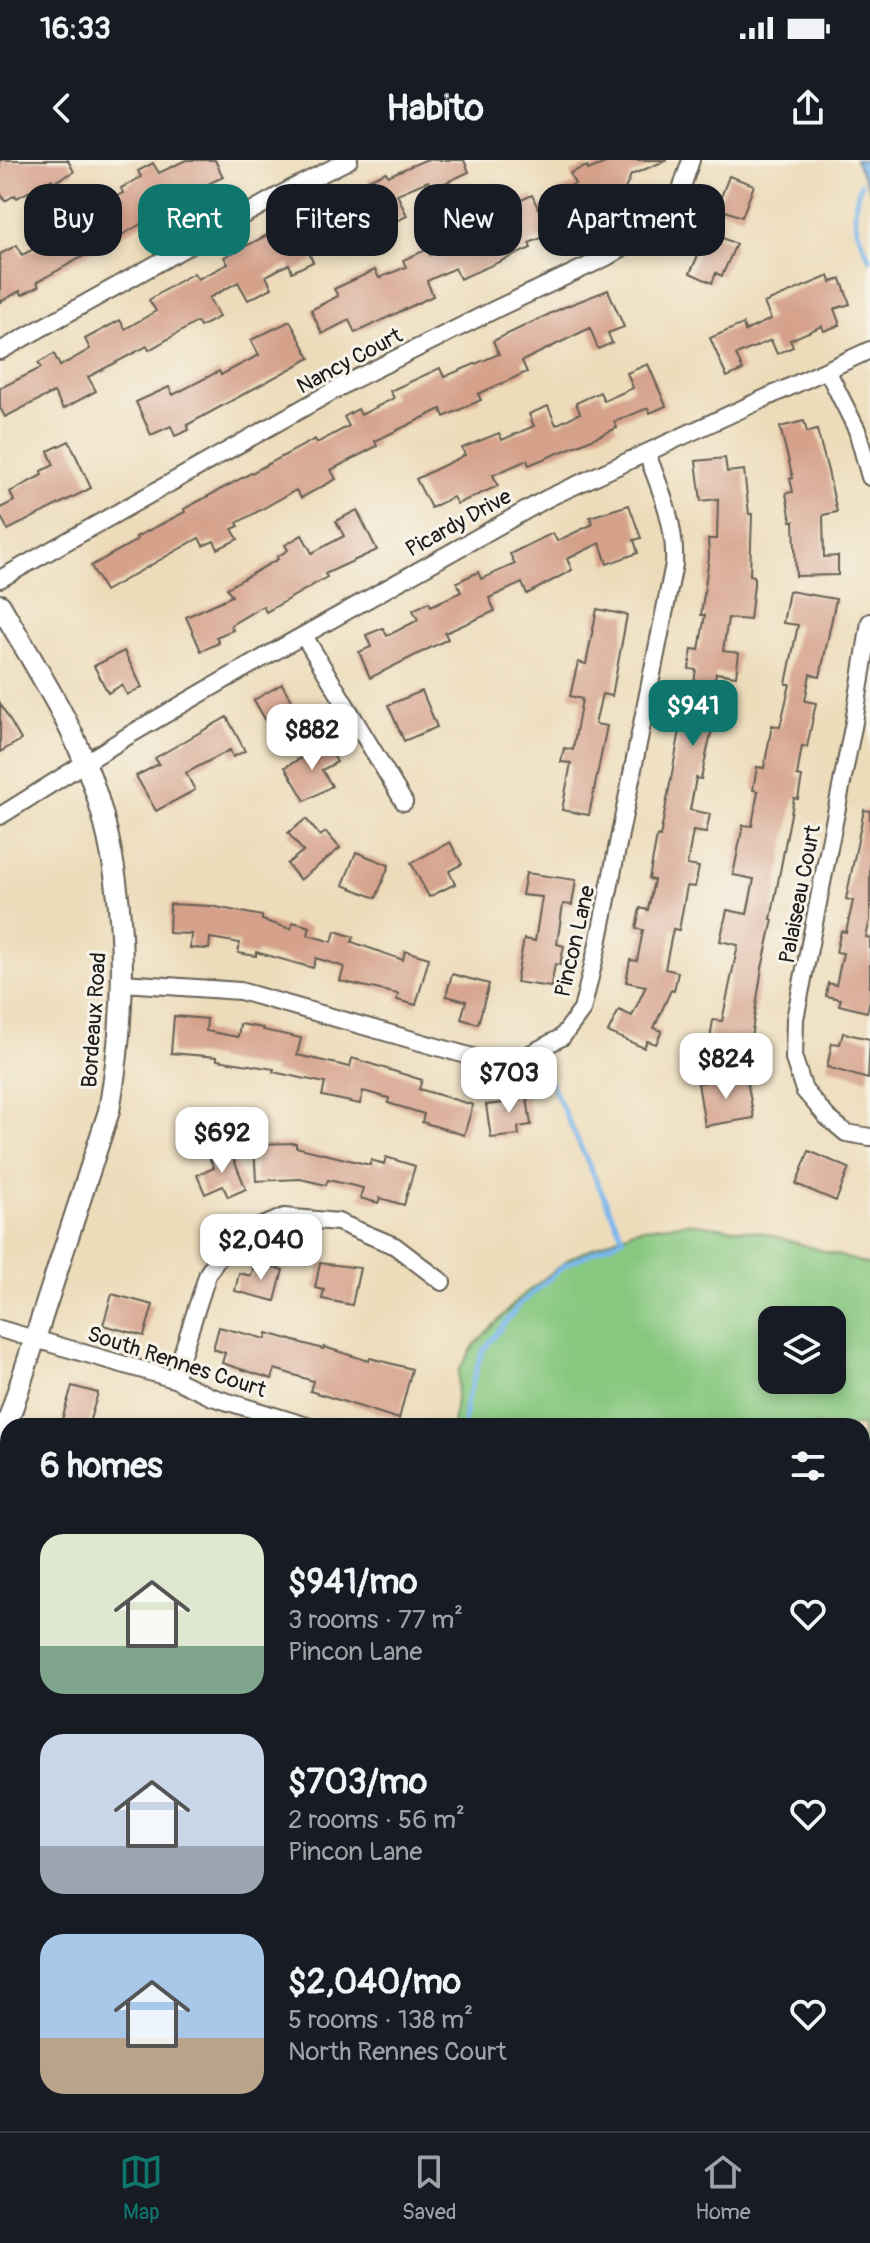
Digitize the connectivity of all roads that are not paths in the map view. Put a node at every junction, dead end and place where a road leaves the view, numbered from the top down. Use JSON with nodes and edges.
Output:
{"nodes":[{"id":1,"x":349,"y":160,"type":"edge"},
{"id":2,"x":691,"y":160,"type":"edge"},
{"id":3,"x":870,"y":350,"type":"edge"},
{"id":4,"x":0,"y":351,"type":"edge"},
{"id":5,"x":827,"y":370,"type":"junction"},
{"id":6,"x":647,"y":454,"type":"junction"},
{"id":7,"x":870,"y":477,"type":"edge"},
{"id":8,"x":0,"y":579,"type":"edge"},
{"id":9,"x":0,"y":605,"type":"edge"},
{"id":10,"x":870,"y":622,"type":"edge"},
{"id":11,"x":304,"y":636,"type":"junction"},
{"id":12,"x":84,"y":763,"type":"junction"},
{"id":13,"x":404,"y":802,"type":"dead end"},
{"id":14,"x":0,"y":816,"type":"edge"},
{"id":15,"x":123,"y":983,"type":"junction"},
{"id":16,"x":870,"y":1137,"type":"edge"},
{"id":17,"x":442,"y":1282,"type":"dead end"},
{"id":18,"x":0,"y":1329,"type":"edge"},
{"id":19,"x":34,"y":1339,"type":"junction"},
{"id":20,"x":174,"y":1379,"type":"junction"},
{"id":21,"x":9,"y":1418,"type":"edge"},
{"id":22,"x":281,"y":1418,"type":"edge"}],
"edges":[{"from":1,"to":4,"type":"street"},
{"from":2,"to":8,"type":"street","name":"Nancy Court"},
{"from":3,"to":5,"type":"street","name":"Picardy Drive"},
{"from":5,"to":6,"type":"street","name":"Picardy Drive"},
{"from":5,"to":7,"type":"street"},
{"from":6,"to":11,"type":"street","name":"Picardy Drive"},
{"from":6,"to":15,"type":"street","name":"Pincon Lane"},
{"from":9,"to":12,"type":"street","name":"Bordeaux Road"},
{"from":10,"to":16,"type":"street","name":"Palaiseau Court"},
{"from":11,"to":12,"type":"street","name":"Picardy Drive"},
{"from":11,"to":13,"type":"street"},
{"from":12,"to":14,"type":"street","name":"Picardy Drive"},
{"from":12,"to":15,"type":"street","name":"Bordeaux Road"},
{"from":15,"to":19,"type":"street","name":"Bordeaux Road"},
{"from":17,"to":20,"type":"street"},
{"from":18,"to":19,"type":"street","name":"South Rennes Court"},
{"from":19,"to":20,"type":"street","name":"South Rennes Court"},
{"from":19,"to":21,"type":"street","name":"Bordeaux Road"},
{"from":20,"to":22,"type":"street","name":"South Rennes Court"}]}
